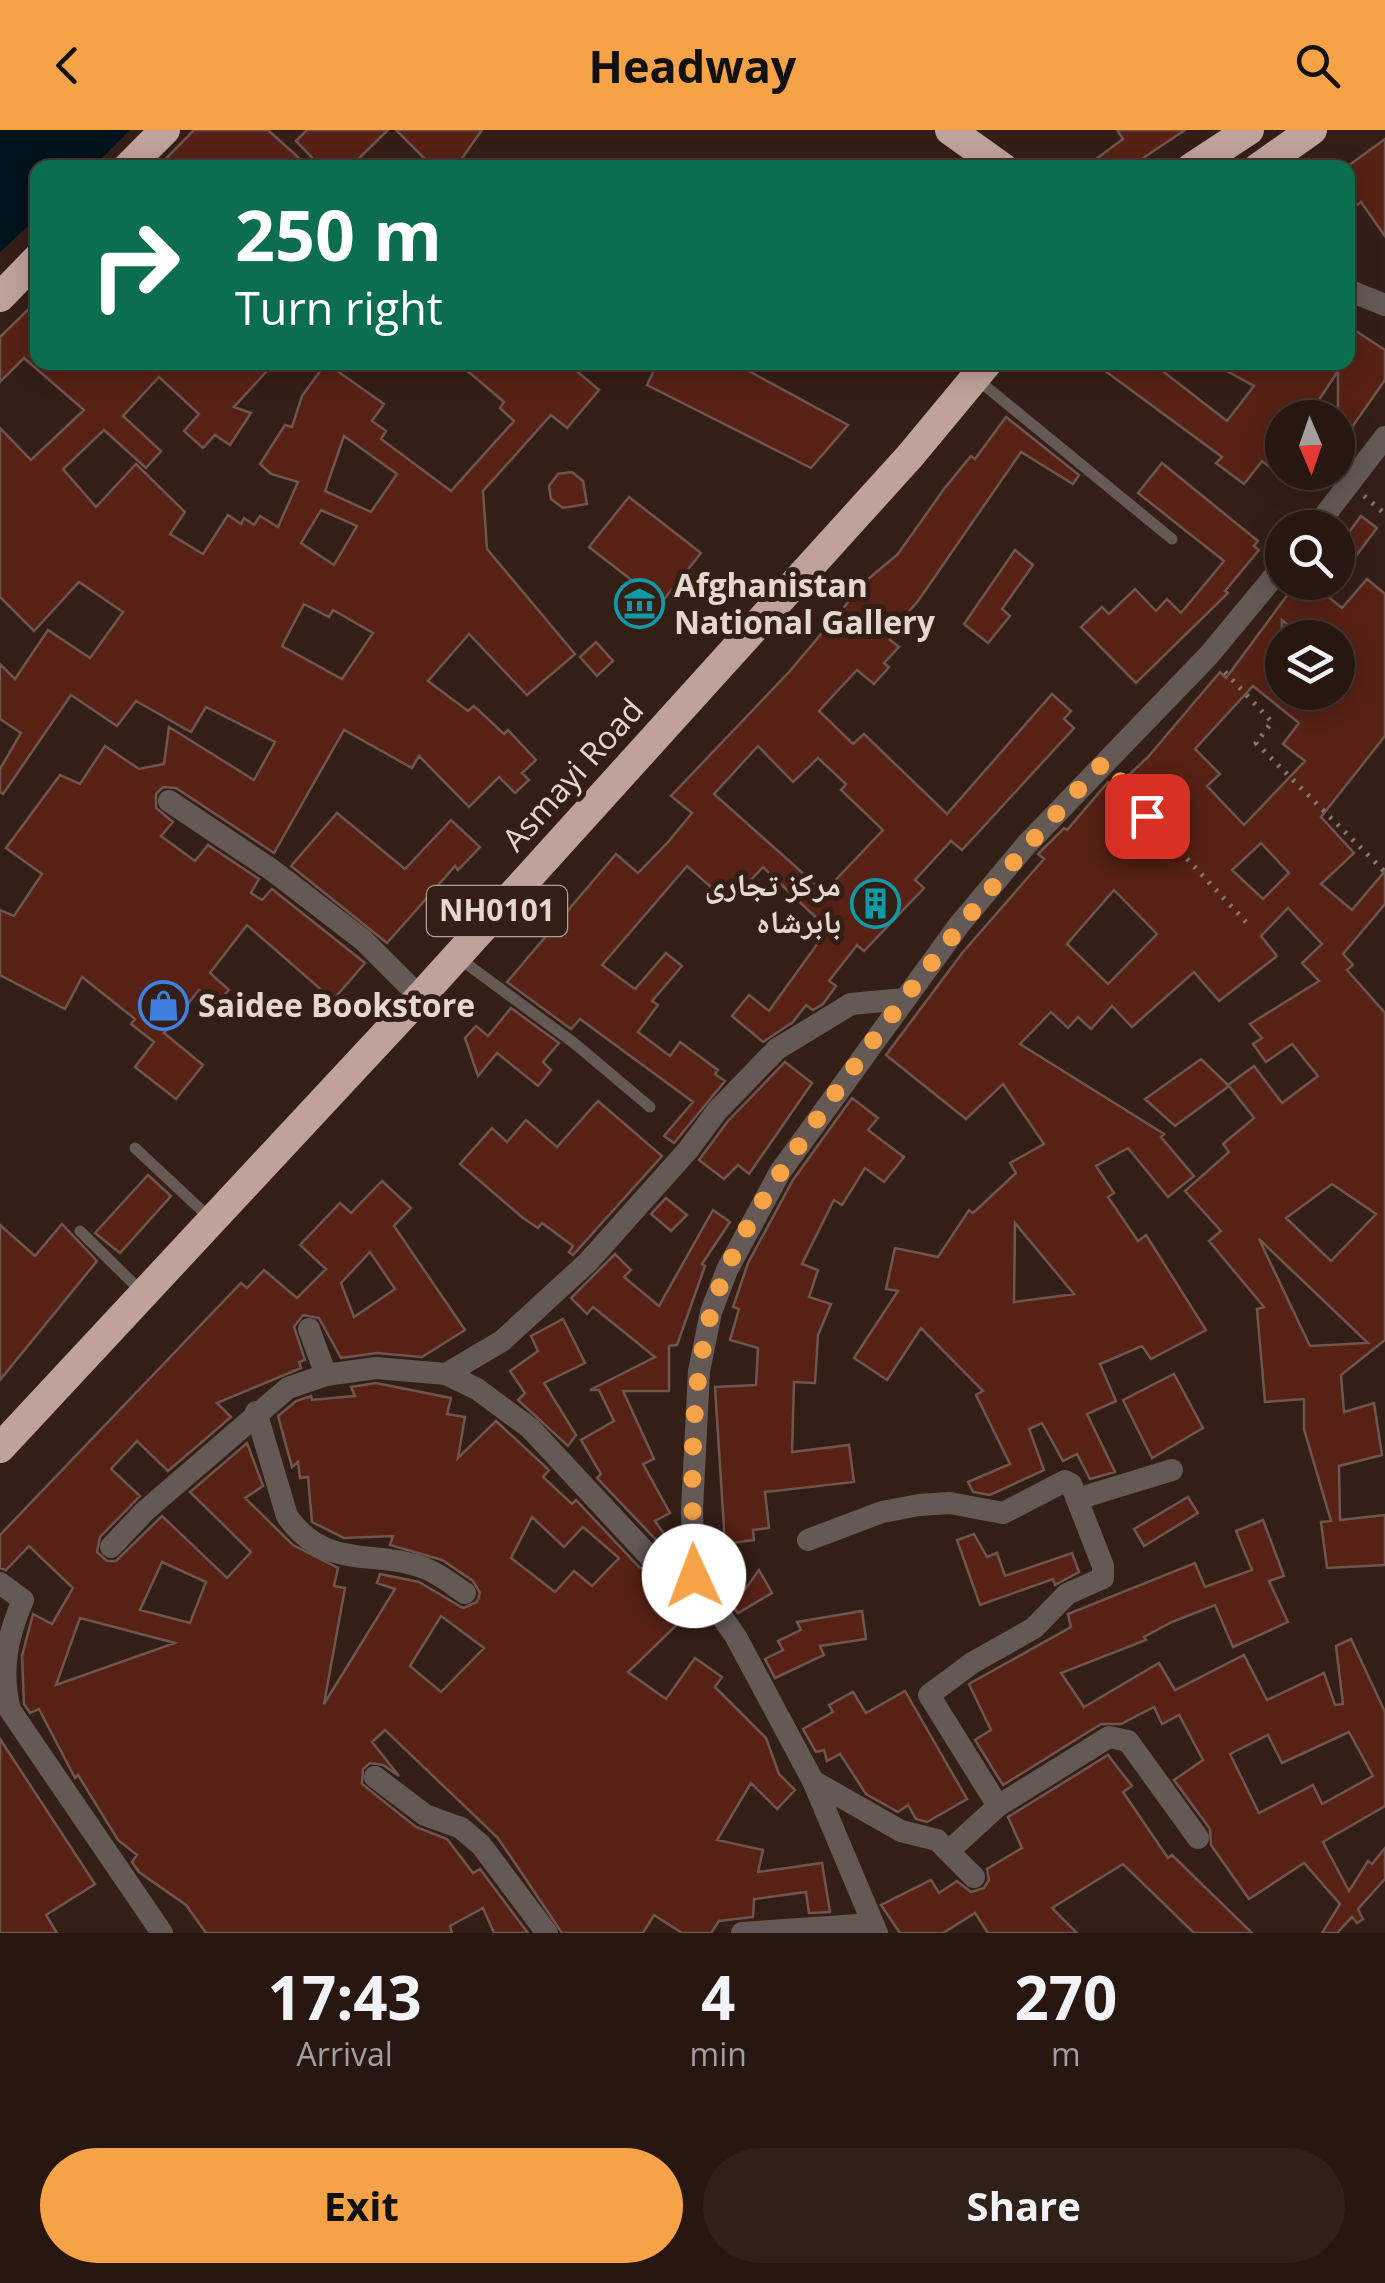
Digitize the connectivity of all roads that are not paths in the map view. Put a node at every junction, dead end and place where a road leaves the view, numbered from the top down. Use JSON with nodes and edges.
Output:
{"nodes":[{"id":1,"x":166,"y":130,"type":"edge"},
{"id":2,"x":1249,"y":130,"type":"edge"},
{"id":3,"x":1312,"y":130,"type":"edge"},
{"id":4,"x":135,"y":160,"type":"edge"},
{"id":5,"x":1202,"y":160,"type":"edge"},
{"id":6,"x":1269,"y":160,"type":"edge"},
{"id":7,"x":30,"y":266,"type":"edge"},
{"id":8,"x":1355,"y":293,"type":"edge"},
{"id":9,"x":0,"y":298,"type":"edge"},
{"id":10,"x":1385,"y":305,"type":"edge"},
{"id":11,"x":981,"y":370,"type":"edge"},
{"id":12,"x":986,"y":370,"type":"edge"},
{"id":13,"x":1385,"y":437,"type":"edge"},
{"id":14,"x":1329,"y":510,"type":"edge"},
{"id":15,"x":1172,"y":539,"type":"dead end"},
{"id":16,"x":1265,"y":587,"type":"edge"},
{"id":17,"x":169,"y":801,"type":"dead end"},
{"id":18,"x":457,"y":956,"type":"junction"},
{"id":19,"x":420,"y":996,"type":"junction"},
{"id":20,"x":904,"y":998,"type":"junction"},
{"id":21,"x":650,"y":1107,"type":"dead end"},
{"id":22,"x":135,"y":1148,"type":"dead end"},
{"id":23,"x":212,"y":1220,"type":"junction"},
{"id":24,"x":80,"y":1232,"type":"dead end"},
{"id":25,"x":144,"y":1294,"type":"junction"},
{"id":26,"x":310,"y":1329,"type":"dead end"},
{"id":27,"x":446,"y":1374,"type":"junction"},
{"id":28,"x":326,"y":1375,"type":"junction"},
{"id":29,"x":256,"y":1412,"type":"junction"},
{"id":30,"x":0,"y":1448,"type":"edge"},
{"id":31,"x":1172,"y":1470,"type":"dead end"},
{"id":32,"x":1077,"y":1499,"type":"junction"},
{"id":33,"x":808,"y":1540,"type":"dead end"},
{"id":34,"x":112,"y":1547,"type":"dead end"},
{"id":35,"x":694,"y":1576,"type":"junction"},
{"id":36,"x":0,"y":1582,"type":"edge"},
{"id":37,"x":465,"y":1593,"type":"dead end"},
{"id":38,"x":375,"y":1776,"type":"dead end"},
{"id":39,"x":813,"y":1782,"type":"junction"},
{"id":40,"x":998,"y":1806,"type":"junction"},
{"id":41,"x":1198,"y":1838,"type":"dead end"},
{"id":42,"x":950,"y":1850,"type":"junction"},
{"id":43,"x":974,"y":1877,"type":"dead end"},
{"id":44,"x":875,"y":1928,"type":"edge"},
{"id":45,"x":162,"y":1933,"type":"edge"},
{"id":46,"x":548,"y":1933,"type":"edge"},
{"id":47,"x":742,"y":1933,"type":"edge"}],
"edges":[{"from":1,"to":4,"type":"highway"},
{"from":2,"to":5,"type":"highway"},
{"from":3,"to":6,"type":"highway"},
{"from":7,"to":9,"type":"highway"},
{"from":8,"to":10,"type":"street"},
{"from":11,"to":18,"type":"highway","name":"Asmayi Road","number":"NH0101"},
{"from":12,"to":15,"type":"lane"},
{"from":13,"to":14,"type":"street"},
{"from":16,"to":20,"type":"street"},
{"from":17,"to":19,"type":"street"},
{"from":18,"to":19,"type":"highway","name":"Asmayi Road","number":"NH0101"},
{"from":18,"to":21,"type":"lane"},
{"from":19,"to":23,"type":"highway","name":"Asmayi Road","number":"NH0101"},
{"from":20,"to":27,"type":"street"},
{"from":20,"to":35,"type":"street"},
{"from":22,"to":23,"type":"lane"},
{"from":23,"to":25,"type":"highway","name":"Asmayi Road","number":"NH0101"},
{"from":24,"to":25,"type":"lane"},
{"from":25,"to":30,"type":"highway","name":"Asmayi Road","number":"NH0101"},
{"from":26,"to":28,"type":"street"},
{"from":27,"to":28,"type":"street"},
{"from":27,"to":35,"type":"street"},
{"from":28,"to":29,"type":"street"},
{"from":29,"to":34,"type":"street"},
{"from":29,"to":37,"type":"street"},
{"from":31,"to":32,"type":"street"},
{"from":32,"to":33,"type":"street"},
{"from":32,"to":40,"type":"street"},
{"from":35,"to":39,"type":"street"},
{"from":36,"to":45,"type":"street"},
{"from":38,"to":46,"type":"street"},
{"from":39,"to":42,"type":"street"},
{"from":39,"to":44,"type":"street"},
{"from":40,"to":41,"type":"street"},
{"from":40,"to":42,"type":"street"},
{"from":42,"to":43,"type":"street"},
{"from":44,"to":47,"type":"street"}]}
